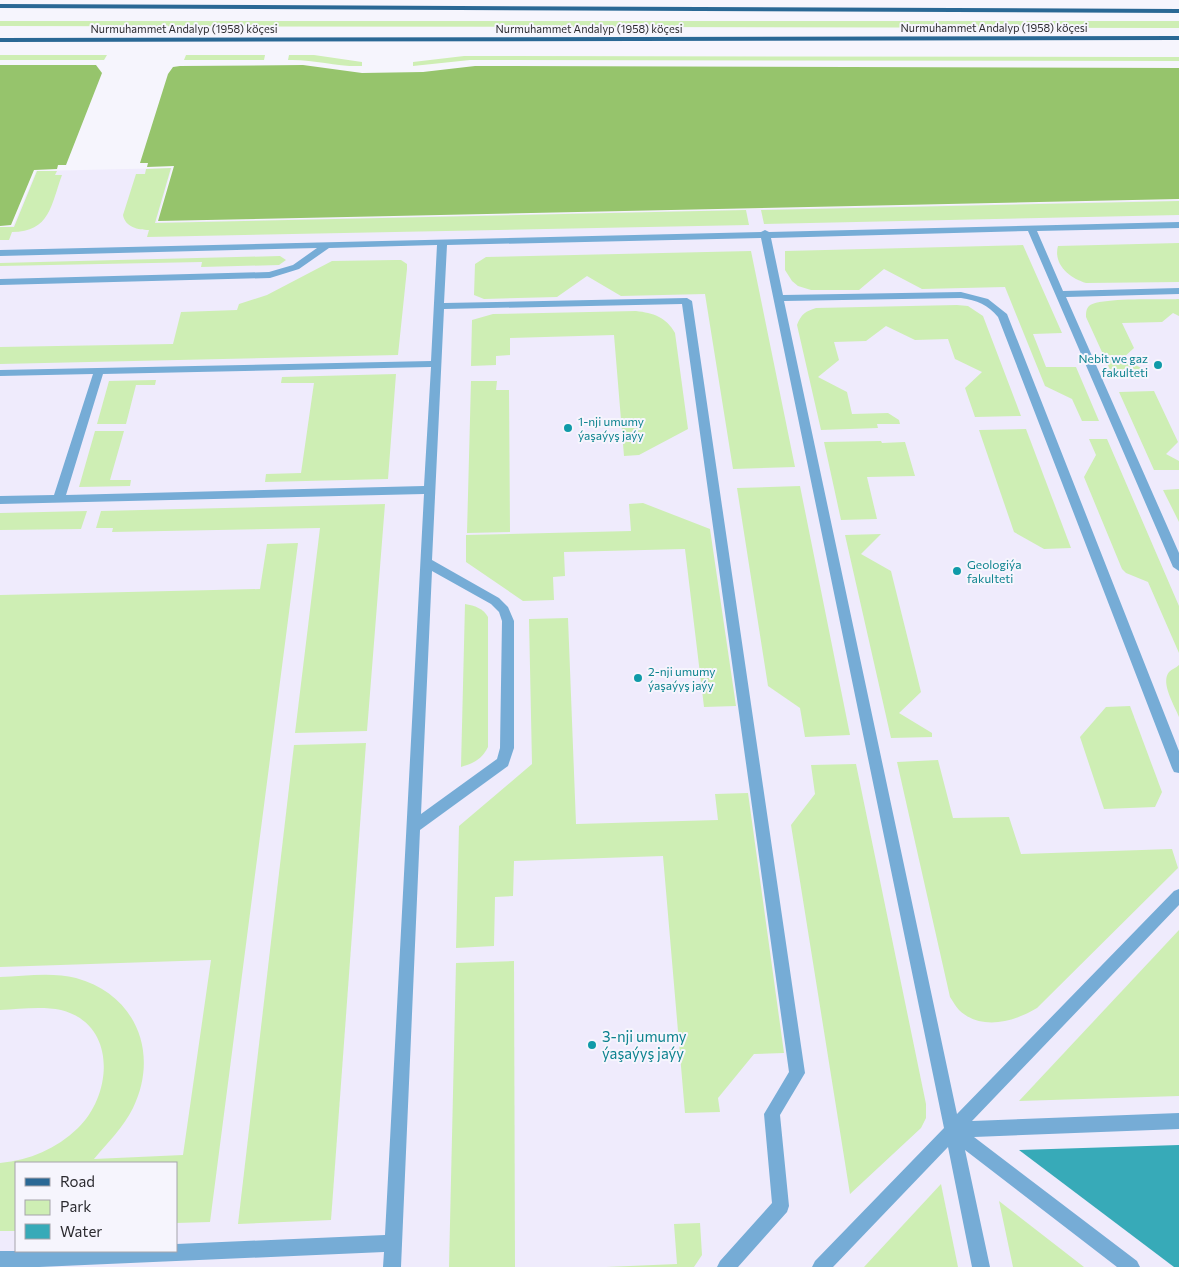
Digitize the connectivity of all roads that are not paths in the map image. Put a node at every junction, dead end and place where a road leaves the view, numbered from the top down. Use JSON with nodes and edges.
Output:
{"nodes":[{"id":1,"x":464,"y":0,"type":"edge"},
{"id":2,"x":0,"y":6,"type":"edge"},
{"id":3,"x":506,"y":8,"type":"junction"},
{"id":4,"x":1179,"y":10,"type":"edge"},
{"id":5,"x":1179,"y":38,"type":"edge"},
{"id":6,"x":0,"y":40,"type":"edge"},
{"id":7,"x":1179,"y":225,"type":"edge"},
{"id":8,"x":1031,"y":228,"type":"junction"},
{"id":9,"x":765,"y":234,"type":"junction"},
{"id":10,"x":442,"y":242,"type":"junction"},
{"id":11,"x":329,"y":244,"type":"junction"},
{"id":12,"x":0,"y":253,"type":"edge"},
{"id":13,"x":0,"y":282,"type":"edge"},
{"id":14,"x":1179,"y":291,"type":"edge"},
{"id":15,"x":1060,"y":294,"type":"junction"},
{"id":16,"x":778,"y":298,"type":"junction"},
{"id":17,"x":439,"y":306,"type":"junction"},
{"id":18,"x":436,"y":364,"type":"junction"},
{"id":19,"x":99,"y":371,"type":"junction"},
{"id":20,"x":0,"y":373,"type":"edge"},
{"id":21,"x":430,"y":490,"type":"junction"},
{"id":22,"x":59,"y":498,"type":"junction"},
{"id":23,"x":0,"y":500,"type":"edge"},
{"id":24,"x":1175,"y":549,"type":"edge"},
{"id":25,"x":426,"y":562,"type":"junction"},
{"id":26,"x":1179,"y":567,"type":"edge"},
{"id":27,"x":1179,"y":768,"type":"edge"},
{"id":28,"x":413,"y":828,"type":"junction"},
{"id":29,"x":1179,"y":894,"type":"edge"},
{"id":30,"x":1179,"y":1121,"type":"edge"},
{"id":31,"x":952,"y":1130,"type":"junction"},
{"id":32,"x":393,"y":1244,"type":"junction"},
{"id":33,"x":0,"y":1260,"type":"edge"},
{"id":34,"x":392,"y":1267,"type":"edge"},
{"id":35,"x":726,"y":1267,"type":"edge"},
{"id":36,"x":821,"y":1267,"type":"edge"},
{"id":37,"x":981,"y":1267,"type":"edge"},
{"id":38,"x":1131,"y":1267,"type":"edge"}],
"edges":[{"from":1,"to":3,"type":"main road"},
{"from":2,"to":3,"type":"main road","name":"Nurmuhammet Andalyp (1958) köçesi"},
{"from":3,"to":4,"type":"main road","name":"Nurmuhammet Andalyp (1958) köçesi"},
{"from":5,"to":6,"type":"main road","name":"Nurmuhammet Andalyp (1958) köçesi"},
{"from":7,"to":8,"type":"lane"},
{"from":8,"to":9,"type":"lane"},
{"from":8,"to":15,"type":"lane"},
{"from":9,"to":10,"type":"lane"},
{"from":9,"to":16,"type":"lane"},
{"from":10,"to":11,"type":"lane"},
{"from":10,"to":17,"type":"lane"},
{"from":11,"to":12,"type":"lane"},
{"from":11,"to":13,"type":"lane"},
{"from":14,"to":15,"type":"lane"},
{"from":15,"to":24,"type":"lane"},
{"from":16,"to":27,"type":"lane"},
{"from":16,"to":31,"type":"lane"},
{"from":17,"to":18,"type":"lane"},
{"from":17,"to":35,"type":"lane"},
{"from":18,"to":19,"type":"lane"},
{"from":18,"to":21,"type":"lane"},
{"from":19,"to":20,"type":"lane"},
{"from":19,"to":22,"type":"lane"},
{"from":21,"to":22,"type":"lane"},
{"from":21,"to":25,"type":"lane"},
{"from":22,"to":23,"type":"lane"},
{"from":24,"to":26,"type":"lane"},
{"from":25,"to":28,"type":"lane"},
{"from":25,"to":28,"type":"lane"},
{"from":28,"to":32,"type":"lane"},
{"from":29,"to":31,"type":"lane"},
{"from":30,"to":31,"type":"lane"},
{"from":31,"to":36,"type":"lane"},
{"from":31,"to":37,"type":"lane"},
{"from":31,"to":38,"type":"lane"},
{"from":32,"to":33,"type":"lane"},
{"from":32,"to":34,"type":"lane"}]}
